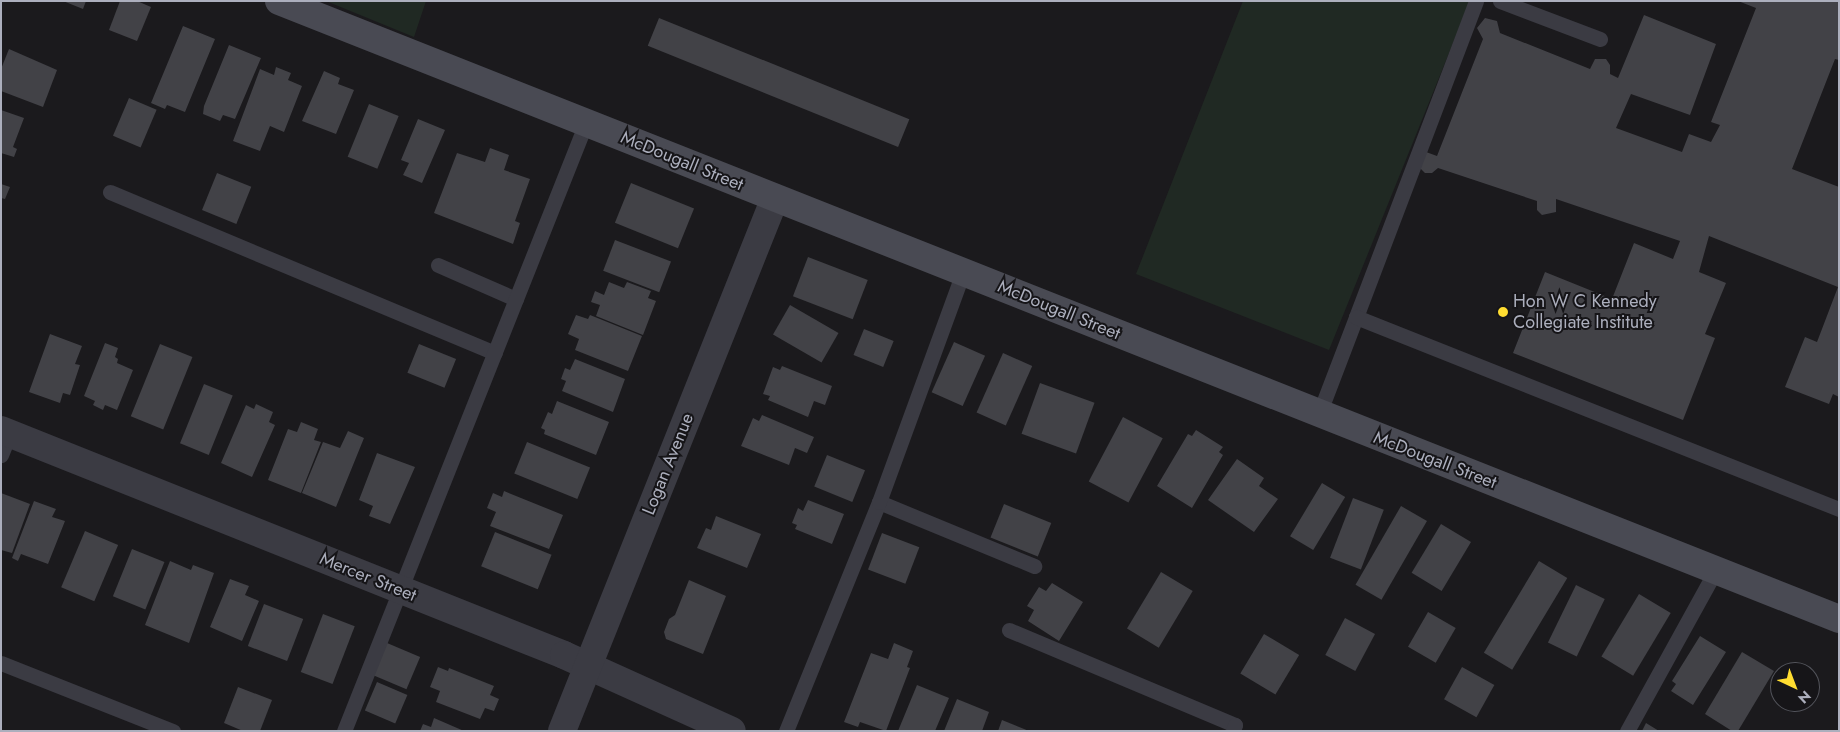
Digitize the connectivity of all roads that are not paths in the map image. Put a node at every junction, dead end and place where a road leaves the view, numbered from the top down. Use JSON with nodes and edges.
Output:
{"nodes":[{"id":1,"x":279,"y":1,"type":"edge"},
{"id":2,"x":1476,"y":1,"type":"edge"},
{"id":3,"x":1500,"y":1,"type":"edge"},
{"id":4,"x":1600,"y":39,"type":"dead end"},
{"id":5,"x":586,"y":123,"type":"junction"},
{"id":6,"x":110,"y":192,"type":"dead end"},
{"id":7,"x":775,"y":198,"type":"junction"},
{"id":8,"x":438,"y":265,"type":"dead end"},
{"id":9,"x":963,"y":272,"type":"junction"},
{"id":10,"x":516,"y":299,"type":"junction"},
{"id":11,"x":1356,"y":316,"type":"junction"},
{"id":12,"x":495,"y":353,"type":"junction"},
{"id":13,"x":1319,"y":414,"type":"junction"},
{"id":14,"x":4,"y":440,"type":"edge"},
{"id":15,"x":879,"y":502,"type":"junction"},
{"id":16,"x":1839,"y":509,"type":"edge"},
{"id":17,"x":1034,"y":566,"type":"dead end"},
{"id":18,"x":1716,"y":570,"type":"junction"},
{"id":19,"x":400,"y":590,"type":"junction"},
{"id":20,"x":1839,"y":619,"type":"edge"},
{"id":21,"x":1009,"y":630,"type":"dead end"},
{"id":22,"x":1,"y":662,"type":"edge"},
{"id":23,"x":588,"y":665,"type":"junction"},
{"id":24,"x":173,"y":731,"type":"edge"},
{"id":25,"x":344,"y":731,"type":"edge"},
{"id":26,"x":562,"y":731,"type":"edge"},
{"id":27,"x":732,"y":731,"type":"edge"},
{"id":28,"x":786,"y":731,"type":"edge"},
{"id":29,"x":1233,"y":731,"type":"edge"},
{"id":30,"x":1627,"y":731,"type":"edge"}],
"edges":[{"from":1,"to":5,"type":"street","name":"McDougall Street"},
{"from":2,"to":11,"type":"lane"},
{"from":3,"to":4,"type":"lane"},
{"from":5,"to":7,"type":"street","name":"McDougall Street"},
{"from":5,"to":10,"type":"lane"},
{"from":6,"to":12,"type":"lane"},
{"from":7,"to":9,"type":"street","name":"McDougall Street"},
{"from":7,"to":23,"type":"street","name":"Logan Avenue"},
{"from":8,"to":10,"type":"lane"},
{"from":9,"to":13,"type":"street","name":"McDougall Street"},
{"from":9,"to":15,"type":"lane"},
{"from":10,"to":12,"type":"lane"},
{"from":11,"to":13,"type":"lane"},
{"from":11,"to":16,"type":"lane"},
{"from":12,"to":19,"type":"lane"},
{"from":13,"to":18,"type":"street","name":"McDougall Street"},
{"from":14,"to":19,"type":"street","name":"Mercer Street"},
{"from":15,"to":17,"type":"lane"},
{"from":15,"to":28,"type":"lane"},
{"from":18,"to":20,"type":"street","name":"McDougall Street"},
{"from":18,"to":30,"type":"lane"},
{"from":19,"to":23,"type":"street","name":"Mercer Street"},
{"from":19,"to":25,"type":"lane"},
{"from":21,"to":29,"type":"lane"},
{"from":22,"to":24,"type":"lane"},
{"from":23,"to":26,"type":"street","name":"Logan Avenue"},
{"from":23,"to":27,"type":"street","name":"Mercer Street"}]}
